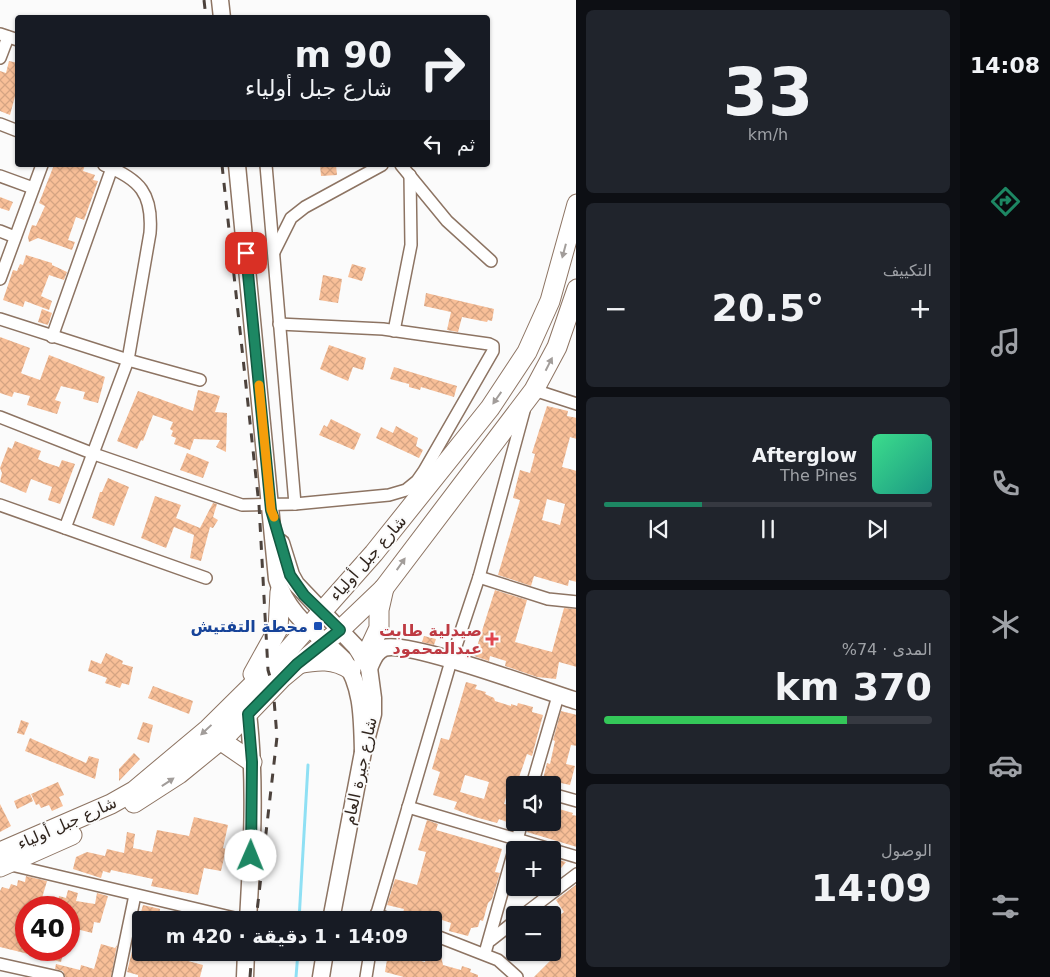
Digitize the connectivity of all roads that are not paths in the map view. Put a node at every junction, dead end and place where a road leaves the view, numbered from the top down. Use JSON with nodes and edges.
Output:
{"nodes":[{"id":1,"x":220,"y":0,"type":"edge"},
{"id":2,"x":222,"y":15,"type":"edge"},
{"id":3,"x":8,"y":37,"type":"edge"},
{"id":4,"x":0,"y":58,"type":"edge"},
{"id":5,"x":0,"y":124,"type":"edge"},
{"id":6,"x":15,"y":130,"type":"edge"},
{"id":7,"x":41,"y":167,"type":"edge"},
{"id":8,"x":110,"y":167,"type":"edge"},
{"id":9,"x":112,"y":167,"type":"edge"},
{"id":10,"x":237,"y":167,"type":"edge"},
{"id":11,"x":266,"y":167,"type":"edge"},
{"id":12,"x":378,"y":167,"type":"edge"},
{"id":13,"x":404,"y":167,"type":"edge"},
{"id":14,"x":410,"y":175,"type":"junction"},
{"id":15,"x":0,"y":176,"type":"edge"},
{"id":16,"x":33,"y":188,"type":"junction"},
{"id":17,"x":576,"y":204,"type":"edge"},
{"id":18,"x":0,"y":231,"type":"edge"},
{"id":19,"x":15,"y":237,"type":"junction"},
{"id":20,"x":273,"y":254,"type":"junction"},
{"id":21,"x":491,"y":261,"type":"dead end"},
{"id":22,"x":0,"y":279,"type":"edge"},
{"id":23,"x":576,"y":289,"type":"edge"},
{"id":24,"x":0,"y":319,"type":"edge"},
{"id":25,"x":278,"y":324,"type":"junction"},
{"id":26,"x":394,"y":331,"type":"junction"},
{"id":27,"x":52,"y":337,"type":"junction"},
{"id":28,"x":128,"y":360,"type":"junction"},
{"id":29,"x":200,"y":380,"type":"dead end"},
{"id":30,"x":531,"y":393,"type":"junction"},
{"id":31,"x":576,"y":404,"type":"edge"},
{"id":32,"x":0,"y":416,"type":"edge"},
{"id":33,"x":94,"y":454,"type":"junction"},
{"id":34,"x":0,"y":504,"type":"edge"},
{"id":35,"x":295,"y":504,"type":"junction"},
{"id":36,"x":271,"y":508,"type":"junction"},
{"id":37,"x":65,"y":528,"type":"junction"},
{"id":38,"x":479,"y":577,"type":"junction"},
{"id":39,"x":206,"y":578,"type":"dead end"},
{"id":40,"x":384,"y":588,"type":"junction"},
{"id":41,"x":280,"y":592,"type":"junction"},
{"id":42,"x":576,"y":602,"type":"edge"},
{"id":43,"x":321,"y":611,"type":"junction"},
{"id":44,"x":308,"y":626,"type":"junction"},
{"id":45,"x":340,"y":630,"type":"junction"},
{"id":46,"x":325,"y":643,"type":"junction"},
{"id":47,"x":451,"y":660,"type":"junction"},
{"id":48,"x":297,"y":664,"type":"junction"},
{"id":49,"x":361,"y":666,"type":"junction"},
{"id":50,"x":558,"y":696,"type":"junction"},
{"id":51,"x":576,"y":701,"type":"edge"},
{"id":52,"x":227,"y":709,"type":"junction"},
{"id":53,"x":248,"y":714,"type":"junction"},
{"id":54,"x":220,"y":740,"type":"junction"},
{"id":55,"x":252,"y":762,"type":"junction"},
{"id":56,"x":535,"y":776,"type":"edge"},
{"id":57,"x":561,"y":797,"type":"edge"},
{"id":58,"x":576,"y":801,"type":"edge"},
{"id":59,"x":408,"y":807,"type":"junction"},
{"id":60,"x":520,"y":831,"type":"edge"},
{"id":61,"x":518,"y":839,"type":"junction"},
{"id":62,"x":576,"y":857,"type":"edge"},
{"id":63,"x":2,"y":861,"type":"edge"},
{"id":64,"x":576,"y":874,"type":"edge"},
{"id":65,"x":135,"y":895,"type":"junction"},
{"id":66,"x":535,"y":906,"type":"edge"},
{"id":67,"x":204,"y":911,"type":"edge"},
{"id":68,"x":248,"y":911,"type":"edge"},
{"id":69,"x":333,"y":911,"type":"edge"},
{"id":70,"x":377,"y":911,"type":"edge"},
{"id":71,"x":506,"y":928,"type":"edge"},
{"id":72,"x":442,"y":938,"type":"edge"},
{"id":73,"x":491,"y":940,"type":"junction"},
{"id":74,"x":485,"y":953,"type":"junction"},
{"id":75,"x":246,"y":961,"type":"edge"},
{"id":76,"x":324,"y":961,"type":"edge"},
{"id":77,"x":369,"y":961,"type":"edge"},
{"id":78,"x":0,"y":964,"type":"edge"},
{"id":79,"x":58,"y":977,"type":"edge"},
{"id":80,"x":118,"y":977,"type":"edge"},
{"id":81,"x":245,"y":977,"type":"edge"},
{"id":82,"x":321,"y":977,"type":"edge"},
{"id":83,"x":366,"y":977,"type":"edge"},
{"id":84,"x":517,"y":977,"type":"edge"}],
"edges":[{"from":1,"to":2,"type":"street"},
{"from":3,"to":4,"type":"street"},
{"from":5,"to":6,"type":"street"},
{"from":7,"to":16,"type":"street"},
{"from":8,"to":27,"type":"street"},
{"from":9,"to":28,"type":"street"},
{"from":10,"to":36,"type":"street"},
{"from":11,"to":20,"type":"street"},
{"from":12,"to":20,"type":"street"},
{"from":13,"to":14,"type":"street"},
{"from":14,"to":21,"type":"street"},
{"from":14,"to":26,"type":"street"},
{"from":15,"to":16,"type":"street"},
{"from":16,"to":19,"type":"street"},
{"from":17,"to":43,"type":"main road","name":"شارع جبل أولياء","one_way":true},
{"from":18,"to":19,"type":"street"},
{"from":19,"to":22,"type":"street"},
{"from":20,"to":25,"type":"street"},
{"from":30,"to":23,"type":"main road","name":"شارع جبل أولياء","one_way":true},
{"from":24,"to":27,"type":"street"},
{"from":25,"to":26,"type":"street"},
{"from":25,"to":35,"type":"street"},
{"from":26,"to":35,"type":"street"},
{"from":27,"to":28,"type":"street"},
{"from":28,"to":29,"type":"street"},
{"from":28,"to":33,"type":"street"},
{"from":30,"to":31,"type":"street"},
{"from":30,"to":38,"type":"street"},
{"from":40,"to":30,"type":"main road","name":"شارع جبل أولياء","one_way":true},
{"from":32,"to":33,"type":"street"},
{"from":33,"to":36,"type":"street"},
{"from":33,"to":37,"type":"street"},
{"from":34,"to":37,"type":"street"},
{"from":35,"to":36,"type":"street"},
{"from":36,"to":41,"type":"street"},
{"from":36,"to":43,"type":"street"},
{"from":37,"to":39,"type":"street"},
{"from":38,"to":42,"type":"street"},
{"from":38,"to":47,"type":"street"},
{"from":40,"to":45,"type":"main road","name":"شارع جبل أولياء"},
{"from":40,"to":49,"type":"main road"},
{"from":41,"to":44,"type":"street"},
{"from":41,"to":52,"type":"main road"},
{"from":43,"to":44,"type":"main road","name":"شارع جبل أولياء"},
{"from":43,"to":45,"type":"street"},
{"from":44,"to":46,"type":"street"},
{"from":44,"to":52,"type":"main road","name":"شارع جبل أولياء"},
{"from":45,"to":46,"type":"main road","name":"شارع جبل أولياء"},
{"from":45,"to":49,"type":"street"},
{"from":46,"to":48,"type":"main road","name":"شارع جبل أولياء"},
{"from":46,"to":49,"type":"street"},
{"from":47,"to":49,"type":"street"},
{"from":47,"to":50,"type":"street"},
{"from":47,"to":59,"type":"street"},
{"from":48,"to":49,"type":"main road"},
{"from":48,"to":53,"type":"main road","name":"شارع جبل أولياء"},
{"from":49,"to":69,"type":"street","name":"شارع جبرة العام"},
{"from":50,"to":51,"type":"street"},
{"from":50,"to":56,"type":"street"},
{"from":52,"to":63,"type":"main road","name":"شارع جبل أولياء","one_way":true},
{"from":53,"to":54,"type":"main road","name":"شارع جبل أولياء"},
{"from":53,"to":55,"type":"street"},
{"from":54,"to":55,"type":"main road"},
{"from":63,"to":54,"type":"main road","name":"شارع جبل أولياء","one_way":true},
{"from":55,"to":68,"type":"street"},
{"from":57,"to":58,"type":"street"},
{"from":59,"to":61,"type":"street"},
{"from":59,"to":70,"type":"street"},
{"from":60,"to":61,"type":"street"},
{"from":61,"to":62,"type":"street"},
{"from":61,"to":73,"type":"street"},
{"from":63,"to":65,"type":"street"},
{"from":64,"to":66,"type":"street"},
{"from":65,"to":67,"type":"street"},
{"from":65,"to":80,"type":"street"},
{"from":71,"to":73,"type":"street"},
{"from":72,"to":74,"type":"street"},
{"from":73,"to":74,"type":"street"},
{"from":74,"to":84,"type":"street"},
{"from":75,"to":81,"type":"street"},
{"from":76,"to":82,"type":"street"},
{"from":77,"to":83,"type":"street"},
{"from":78,"to":79,"type":"street"}]}
